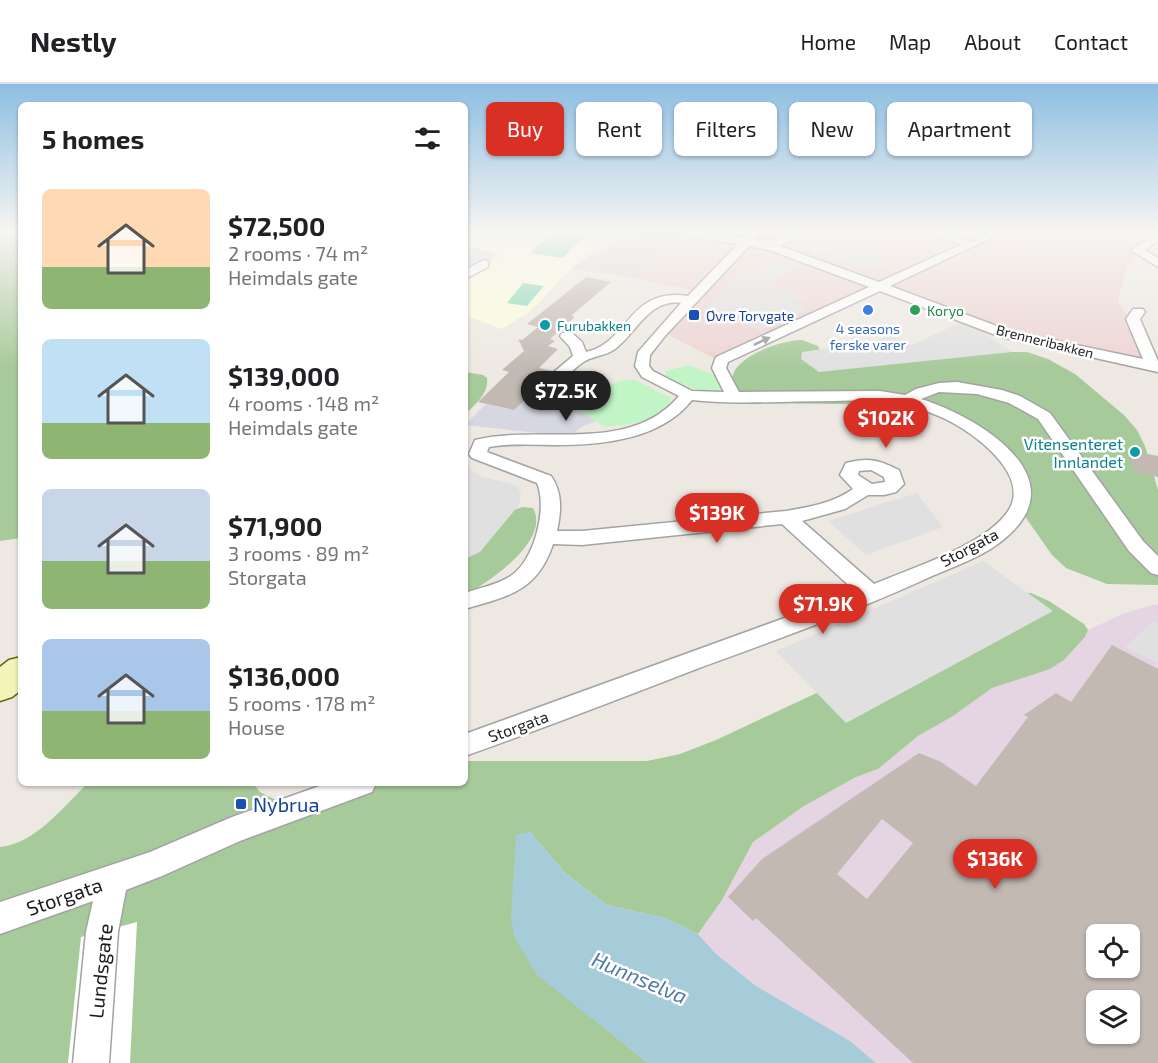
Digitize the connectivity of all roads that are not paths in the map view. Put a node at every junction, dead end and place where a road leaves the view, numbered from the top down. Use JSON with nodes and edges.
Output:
{"nodes":[{"id":1,"x":714,"y":278,"type":"edge"},
{"id":2,"x":856,"y":278,"type":"edge"},
{"id":3,"x":901,"y":278,"type":"edge"},
{"id":4,"x":881,"y":287,"type":"junction"},
{"id":5,"x":692,"y":300,"type":"junction"},
{"id":6,"x":1138,"y":312,"type":"dead end"},
{"id":7,"x":567,"y":336,"type":"dead end"},
{"id":8,"x":581,"y":357,"type":"junction"},
{"id":9,"x":1156,"y":367,"type":"edge"},
{"id":10,"x":562,"y":372,"type":"dead end"},
{"id":11,"x":967,"y":389,"type":"junction"},
{"id":12,"x":688,"y":395,"type":"junction"},
{"id":13,"x":734,"y":397,"type":"junction"},
{"id":14,"x":908,"y":400,"type":"junction"},
{"id":15,"x":965,"y":424,"type":"junction"},
{"id":16,"x":864,"y":488,"type":"dead end"},
{"id":17,"x":786,"y":517,"type":"junction"},
{"id":18,"x":546,"y":537,"type":"junction"},
{"id":19,"x":1158,"y":568,"type":"edge"},
{"id":20,"x":873,"y":595,"type":"junction"},
{"id":21,"x":468,"y":600,"type":"edge"},
{"id":22,"x":18,"y":672,"type":"edge"},
{"id":23,"x":0,"y":687,"type":"edge"},
{"id":24,"x":468,"y":744,"type":"edge"},
{"id":25,"x":354,"y":786,"type":"edge"},
{"id":26,"x":113,"y":879,"type":"junction"},
{"id":27,"x":0,"y":918,"type":"edge"},
{"id":28,"x":91,"y":1063,"type":"edge"}],
"edges":[{"from":1,"to":5,"type":"street"},
{"from":2,"to":4,"type":"street","name":"Brenneribakken"},
{"from":3,"to":4,"type":"street"},
{"from":4,"to":9,"type":"street","name":"Brenneribakken"},
{"from":13,"to":4,"type":"street","one_way":true},
{"from":5,"to":8,"type":"street"},
{"from":5,"to":12,"type":"street"},
{"from":6,"to":9,"type":"street"},
{"from":7,"to":8,"type":"street"},
{"from":8,"to":10,"type":"street"},
{"from":11,"to":14,"type":"street"},
{"from":11,"to":15,"type":"street"},
{"from":11,"to":19,"type":"street"},
{"from":12,"to":13,"type":"street"},
{"from":12,"to":18,"type":"street"},
{"from":13,"to":14,"type":"street","name":"Storgata"},
{"from":14,"to":15,"type":"street","name":"Storgata"},
{"from":15,"to":20,"type":"street","name":"Storgata"},
{"from":16,"to":17,"type":"street"},
{"from":17,"to":18,"type":"street"},
{"from":17,"to":20,"type":"street"},
{"from":18,"to":21,"type":"street"},
{"from":20,"to":24,"type":"street","name":"Storgata"},
{"from":22,"to":23,"type":"main road"},
{"from":25,"to":26,"type":"street","name":"Storgata"},
{"from":26,"to":27,"type":"street","name":"Storgata"},
{"from":26,"to":28,"type":"street","name":"Lundsgate"}]}
